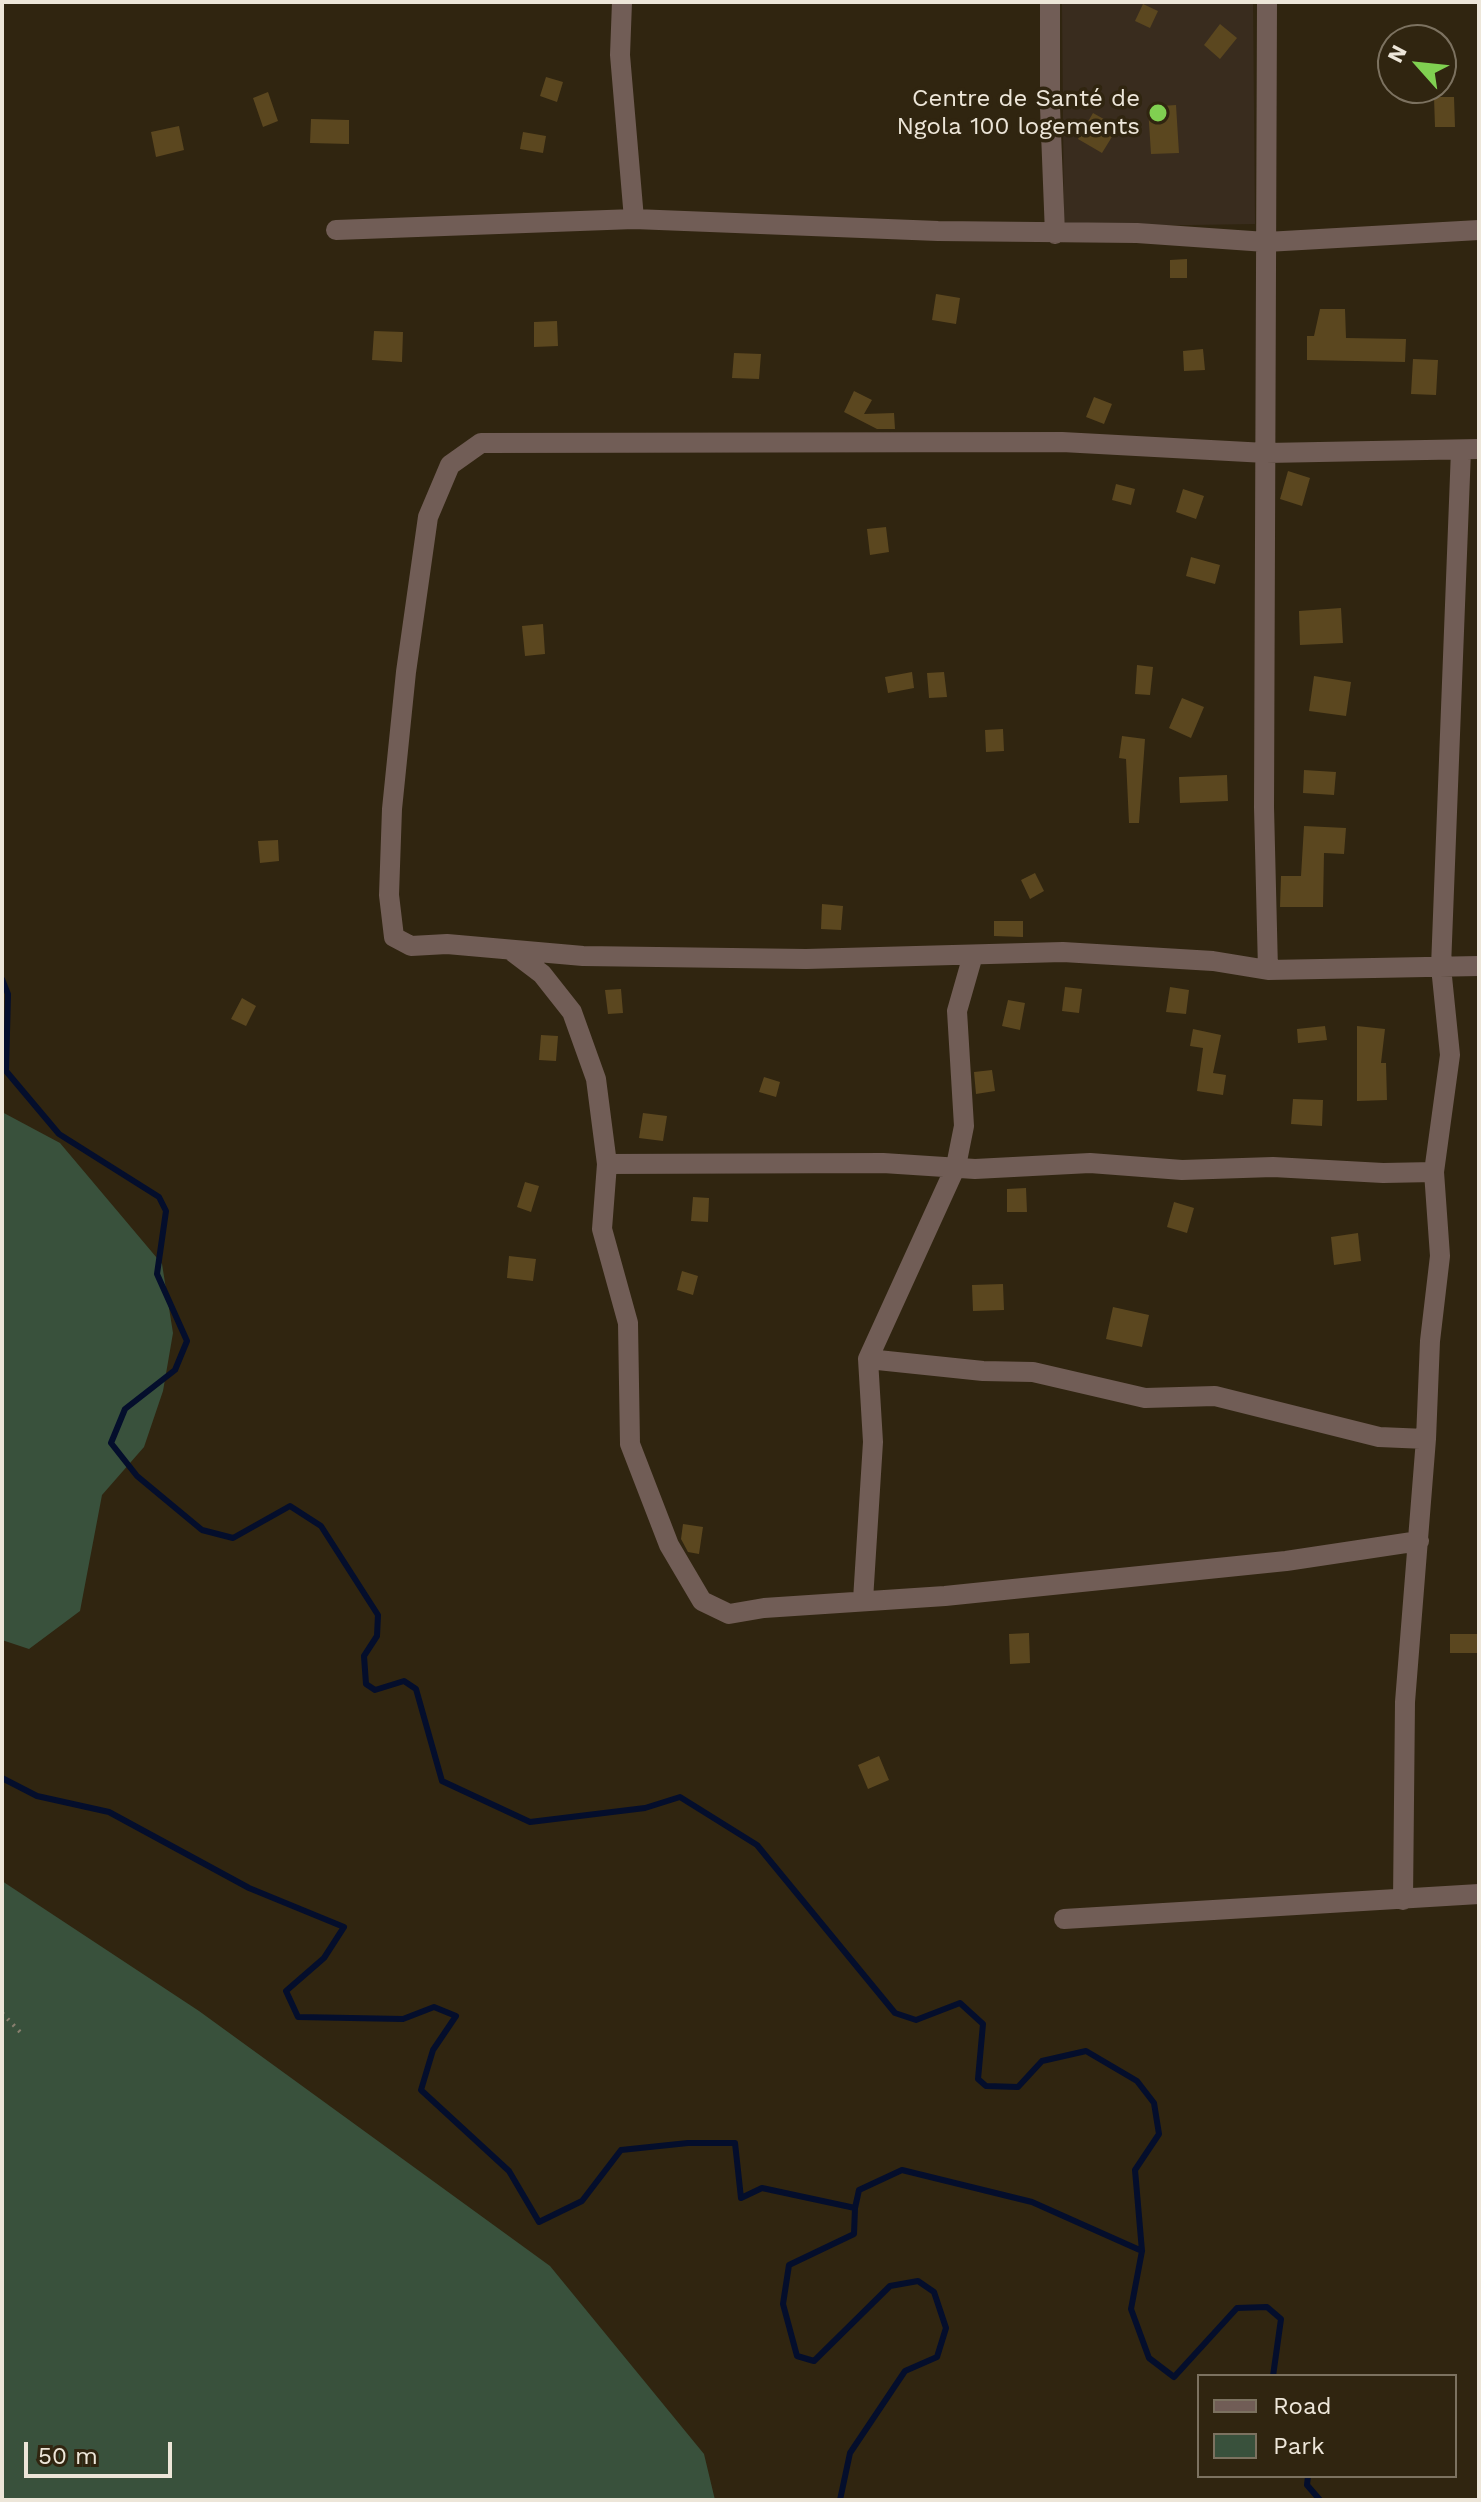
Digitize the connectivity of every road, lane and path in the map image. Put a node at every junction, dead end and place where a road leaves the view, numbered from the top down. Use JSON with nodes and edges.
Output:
{"nodes":[{"id":1,"x":622,"y":2,"type":"edge"},
{"id":2,"x":1050,"y":2,"type":"edge"},
{"id":3,"x":1267,"y":2,"type":"edge"},
{"id":4,"x":634,"y":219,"type":"junction"},
{"id":5,"x":336,"y":230,"type":"dead end"},
{"id":6,"x":1479,"y":230,"type":"edge"},
{"id":7,"x":1055,"y":234,"type":"junction"},
{"id":8,"x":1266,"y":242,"type":"junction"},
{"id":9,"x":1470,"y":450,"type":"edge"},
{"id":10,"x":1266,"y":453,"type":"junction"},
{"id":11,"x":513,"y":952,"type":"junction"},
{"id":12,"x":973,"y":955,"type":"junction"},
{"id":13,"x":1479,"y":966,"type":"edge"},
{"id":14,"x":1441,"y":967,"type":"junction"},
{"id":15,"x":1268,"y":970,"type":"junction"},
{"id":16,"x":607,"y":1164,"type":"junction"},
{"id":17,"x":956,"y":1166,"type":"junction"},
{"id":18,"x":1434,"y":1172,"type":"junction"},
{"id":19,"x":868,"y":1359,"type":"junction"},
{"id":20,"x":1426,"y":1439,"type":"junction"},
{"id":21,"x":1419,"y":1541,"type":"junction"},
{"id":22,"x":863,"y":1600,"type":"junction"},
{"id":23,"x":1479,"y":1894,"type":"edge"},
{"id":24,"x":1403,"y":1900,"type":"junction"},
{"id":25,"x":1064,"y":1919,"type":"dead end"},
{"id":26,"x":2,"y":2013,"type":"edge"},
{"id":27,"x":23,"y":2035,"type":"dead end"}],
"edges":[{"from":1,"to":4,"type":"street"},
{"from":2,"to":7,"type":"street"},
{"from":3,"to":8,"type":"street"},
{"from":4,"to":5,"type":"street"},
{"from":4,"to":7,"type":"street"},
{"from":6,"to":8,"type":"street"},
{"from":7,"to":8,"type":"street"},
{"from":8,"to":10,"type":"street"},
{"from":9,"to":10,"type":"street"},
{"from":9,"to":14,"type":"street"},
{"from":10,"to":11,"type":"street"},
{"from":10,"to":15,"type":"street"},
{"from":11,"to":12,"type":"street"},
{"from":11,"to":16,"type":"street"},
{"from":12,"to":15,"type":"street"},
{"from":12,"to":17,"type":"street"},
{"from":13,"to":14,"type":"street"},
{"from":14,"to":15,"type":"street"},
{"from":14,"to":18,"type":"street"},
{"from":16,"to":17,"type":"street"},
{"from":16,"to":22,"type":"street"},
{"from":17,"to":18,"type":"street"},
{"from":17,"to":19,"type":"street"},
{"from":18,"to":20,"type":"street"},
{"from":19,"to":20,"type":"street"},
{"from":19,"to":22,"type":"street"},
{"from":20,"to":21,"type":"street"},
{"from":21,"to":22,"type":"street"},
{"from":21,"to":24,"type":"street"},
{"from":23,"to":24,"type":"street"},
{"from":24,"to":25,"type":"street"},
{"from":26,"to":27,"type":"path"}]}
